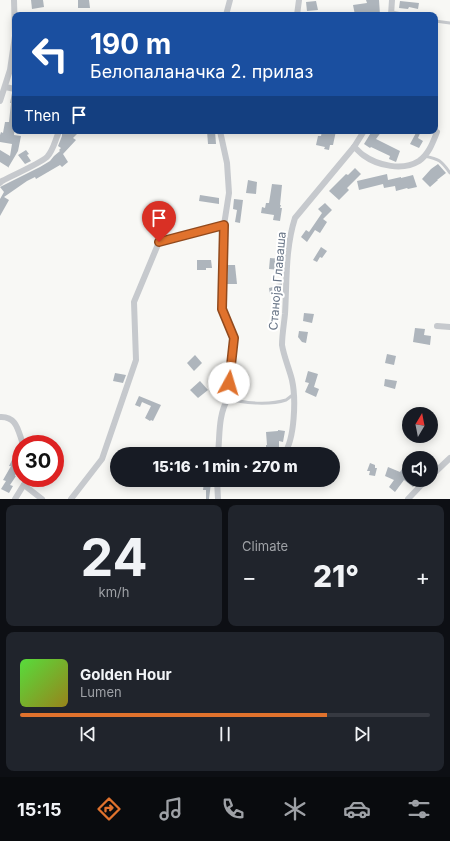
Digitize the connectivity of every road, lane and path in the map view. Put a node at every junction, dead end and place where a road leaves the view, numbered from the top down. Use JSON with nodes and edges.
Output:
{"nodes":[{"id":1,"x":14,"y":0,"type":"edge"},
{"id":2,"x":230,"y":0,"type":"edge"},
{"id":3,"x":299,"y":0,"type":"edge"},
{"id":4,"x":392,"y":0,"type":"edge"},
{"id":5,"x":14,"y":12,"type":"edge"},
{"id":6,"x":227,"y":12,"type":"edge"},
{"id":7,"x":297,"y":12,"type":"edge"},
{"id":8,"x":391,"y":12,"type":"edge"},
{"id":9,"x":438,"y":21,"type":"edge"},
{"id":10,"x":450,"y":24,"type":"edge"},
{"id":11,"x":12,"y":56,"type":"edge"},
{"id":12,"x":5,"y":87,"type":"junction"},
{"id":13,"x":12,"y":88,"type":"edge"},
{"id":14,"x":0,"y":101,"type":"edge"},
{"id":15,"x":58,"y":134,"type":"dead end"},
{"id":16,"x":221,"y":134,"type":"edge"},
{"id":17,"x":362,"y":134,"type":"edge"},
{"id":18,"x":435,"y":134,"type":"edge"},
{"id":19,"x":354,"y":147,"type":"junction"},
{"id":20,"x":424,"y":156,"type":"junction"},
{"id":21,"x":450,"y":173,"type":"edge"},
{"id":22,"x":0,"y":183,"type":"edge"},
{"id":23,"x":224,"y":225,"type":"junction"},
{"id":24,"x":437,"y":326,"type":"dead end"},
{"id":25,"x":450,"y":327,"type":"edge"},
{"id":26,"x":294,"y":394,"type":"junction"},
{"id":27,"x":228,"y":398,"type":"junction"},
{"id":28,"x":0,"y":417,"type":"edge"},
{"id":29,"x":20,"y":435,"type":"edge"},
{"id":30,"x":218,"y":447,"type":"edge"},
{"id":31,"x":288,"y":447,"type":"edge"},
{"id":32,"x":450,"y":458,"type":"edge"},
{"id":33,"x":438,"y":469,"type":"edge"},
{"id":34,"x":23,"y":487,"type":"edge"},
{"id":35,"x":27,"y":487,"type":"edge"},
{"id":36,"x":217,"y":487,"type":"edge"},
{"id":37,"x":419,"y":487,"type":"edge"},
{"id":38,"x":15,"y":499,"type":"edge"},
{"id":39,"x":42,"y":499,"type":"edge"},
{"id":40,"x":71,"y":499,"type":"edge"},
{"id":41,"x":218,"y":499,"type":"edge"},
{"id":42,"x":408,"y":499,"type":"edge"}],
"edges":[{"from":1,"to":5,"type":"street"},
{"from":2,"to":6,"type":"street"},
{"from":3,"to":7,"type":"street"},
{"from":4,"to":8,"type":"street"},
{"from":9,"to":10,"type":"lane"},
{"from":11,"to":12,"type":"street"},
{"from":12,"to":13,"type":"street"},
{"from":12,"to":14,"type":"street"},
{"from":15,"to":22,"type":"street"},
{"from":16,"to":23,"type":"street"},
{"from":17,"to":19,"type":"street","name":"Станоја Главаша"},
{"from":18,"to":20,"type":"street"},
{"from":19,"to":20,"type":"street"},
{"from":19,"to":26,"type":"street","name":"Станоја Главаша"},
{"from":20,"to":21,"type":"lane"},
{"from":23,"to":27,"type":"street"},
{"from":23,"to":40,"type":"street"},
{"from":24,"to":25,"type":"street"},
{"from":26,"to":27,"type":"lane"},
{"from":26,"to":31,"type":"street","name":"Станоја Главаша"},
{"from":27,"to":30,"type":"street"},
{"from":28,"to":29,"type":"street"},
{"from":32,"to":33,"type":"street"},
{"from":34,"to":38,"type":"street"},
{"from":35,"to":39,"type":"street"},
{"from":36,"to":41,"type":"street"},
{"from":37,"to":42,"type":"street"}]}
